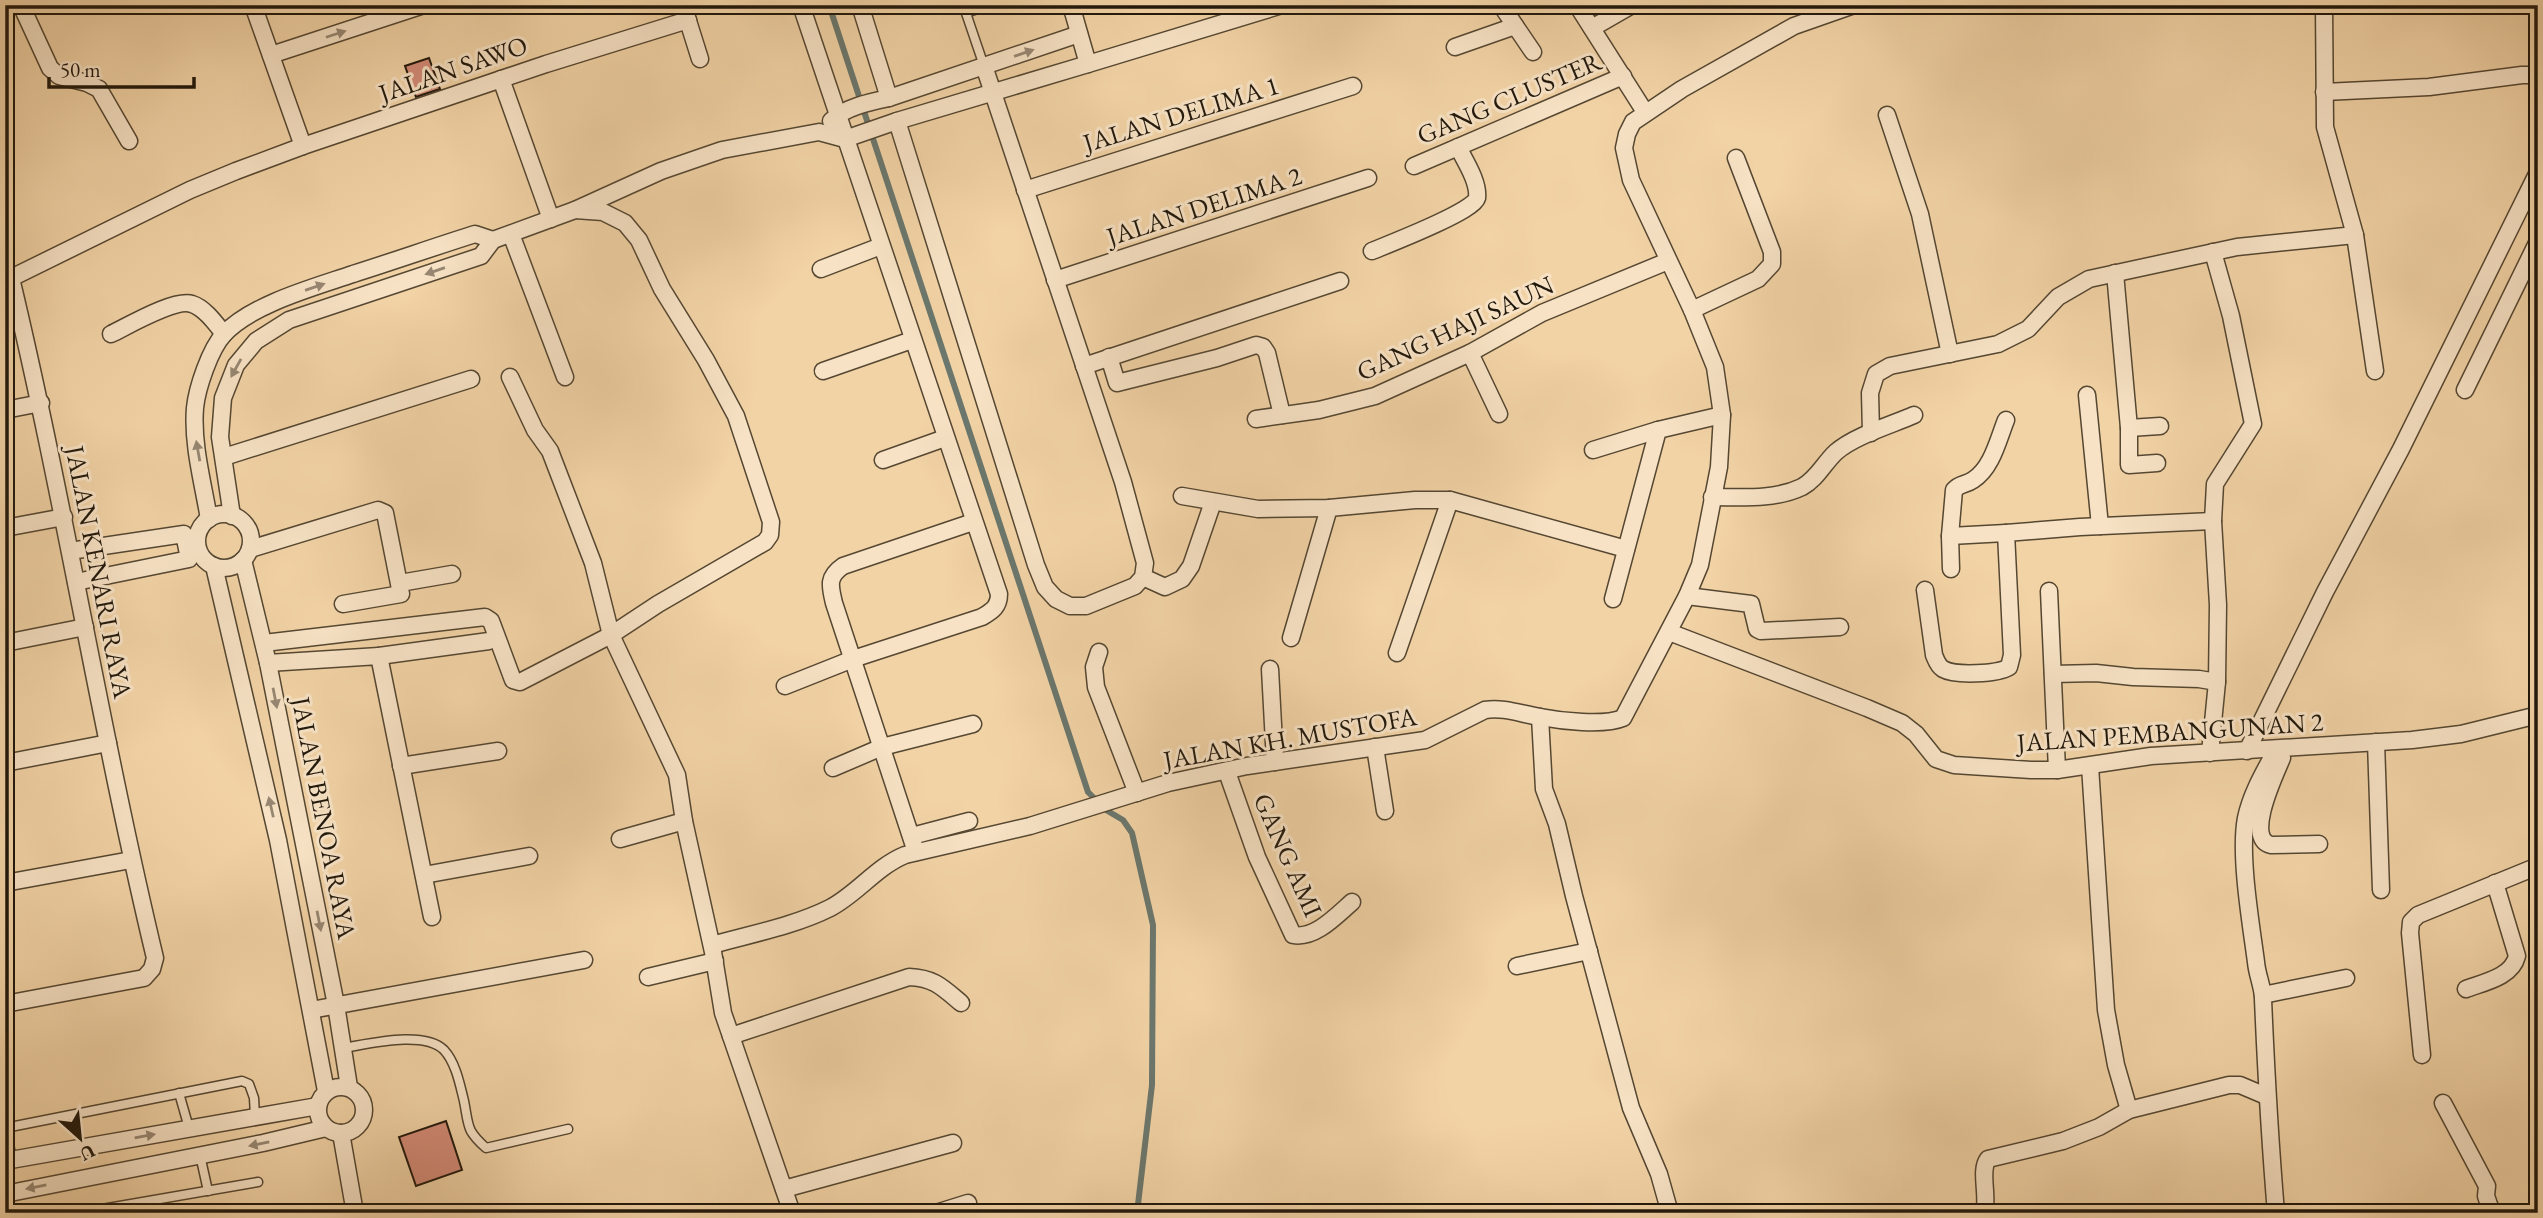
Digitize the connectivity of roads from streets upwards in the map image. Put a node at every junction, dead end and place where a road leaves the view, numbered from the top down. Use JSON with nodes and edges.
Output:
{"nodes":[{"id":1,"x":21,"y":5,"type":"edge"},
{"id":2,"x":254,"y":5,"type":"edge"},
{"id":3,"x":424,"y":5,"type":"edge"},
{"id":4,"x":801,"y":5,"type":"edge"},
{"id":5,"x":860,"y":5,"type":"edge"},
{"id":6,"x":1071,"y":5,"type":"edge"},
{"id":7,"x":1282,"y":5,"type":"edge"},
{"id":8,"x":1501,"y":5,"type":"edge"},
{"id":9,"x":1577,"y":5,"type":"edge"},
{"id":10,"x":1632,"y":5,"type":"edge"},
{"id":11,"x":1854,"y":5,"type":"edge"},
{"id":12,"x":2324,"y":5,"type":"edge"},
{"id":13,"x":686,"y":13,"type":"edge"},
{"id":14,"x":1514,"y":26,"type":"junction"},
{"id":15,"x":1591,"y":28,"type":"junction"},
{"id":16,"x":1079,"y":34,"type":"junction"},
{"id":17,"x":1455,"y":47,"type":"dead end"},
{"id":18,"x":1533,"y":52,"type":"dead end"},
{"id":19,"x":271,"y":55,"type":"junction"},
{"id":20,"x":700,"y":59,"type":"dead end"},
{"id":21,"x":1088,"y":64,"type":"junction"},
{"id":22,"x":984,"y":66,"type":"junction"},
{"id":23,"x":2538,"y":75,"type":"edge"},
{"id":24,"x":1623,"y":76,"type":"junction"},
{"id":25,"x":500,"y":79,"type":"junction"},
{"id":26,"x":934,"y":83,"type":"junction"},
{"id":27,"x":1353,"y":86,"type":"dead end"},
{"id":28,"x":993,"y":91,"type":"junction"},
{"id":29,"x":2324,"y":92,"type":"junction"},
{"id":30,"x":889,"y":97,"type":"junction"},
{"id":31,"x":939,"y":108,"type":"junction"},
{"id":32,"x":1645,"y":112,"type":"junction"},
{"id":33,"x":841,"y":113,"type":"junction"},
{"id":34,"x":1887,"y":115,"type":"dead end"},
{"id":35,"x":897,"y":121,"type":"junction"},
{"id":36,"x":819,"y":132,"type":"junction"},
{"id":37,"x":849,"y":138,"type":"junction"},
{"id":38,"x":128,"y":141,"type":"dead end"},
{"id":39,"x":303,"y":146,"type":"junction"},
{"id":40,"x":1458,"y":147,"type":"junction"},
{"id":41,"x":1736,"y":158,"type":"dead end"},
{"id":42,"x":1414,"y":166,"type":"dead end"},
{"id":43,"x":236,"y":171,"type":"joint"},
{"id":44,"x":2538,"y":172,"type":"edge"},
{"id":45,"x":1368,"y":178,"type":"dead end"},
{"id":46,"x":1025,"y":190,"type":"junction"},
{"id":47,"x":575,"y":210,"type":"junction"},
{"id":48,"x":551,"y":219,"type":"junction"},
{"id":49,"x":511,"y":234,"type":"junction"},
{"id":50,"x":2355,"y":235,"type":"junction"},
{"id":51,"x":493,"y":240,"type":"junction"},
{"id":52,"x":2538,"y":241,"type":"edge"},
{"id":53,"x":881,"y":246,"type":"junction"},
{"id":54,"x":1372,"y":251,"type":"dead end"},
{"id":55,"x":2213,"y":252,"type":"junction"},
{"id":56,"x":1668,"y":261,"type":"junction"},
{"id":57,"x":821,"y":269,"type":"dead end"},
{"id":58,"x":2115,"y":273,"type":"junction"},
{"id":59,"x":8,"y":280,"type":"edge"},
{"id":60,"x":1055,"y":280,"type":"junction"},
{"id":61,"x":1340,"y":281,"type":"dead end"},
{"id":62,"x":1692,"y":310,"type":"junction"},
{"id":63,"x":111,"y":334,"type":"dead end"},
{"id":64,"x":224,"y":334,"type":"junction"},
{"id":65,"x":912,"y":340,"type":"junction"},
{"id":66,"x":1470,"y":353,"type":"junction"},
{"id":67,"x":1950,"y":354,"type":"junction"},
{"id":68,"x":1109,"y":357,"type":"junction"},
{"id":69,"x":1084,"y":366,"type":"junction"},
{"id":70,"x":823,"y":371,"type":"dead end"},
{"id":71,"x":2375,"y":371,"type":"dead end"},
{"id":72,"x":510,"y":377,"type":"dead end"},
{"id":73,"x":565,"y":377,"type":"dead end"},
{"id":74,"x":471,"y":379,"type":"dead end"},
{"id":75,"x":2465,"y":390,"type":"dead end"},
{"id":76,"x":2087,"y":395,"type":"dead end"},
{"id":77,"x":41,"y":403,"type":"junction"},
{"id":78,"x":5,"y":410,"type":"edge"},
{"id":79,"x":1499,"y":414,"type":"dead end"},
{"id":80,"x":1282,"y":415,"type":"junction"},
{"id":81,"x":1722,"y":415,"type":"junction"},
{"id":82,"x":1914,"y":415,"type":"dead end"},
{"id":83,"x":1256,"y":419,"type":"dead end"},
{"id":84,"x":2006,"y":420,"type":"dead end"},
{"id":85,"x":2160,"y":426,"type":"dead end"},
{"id":86,"x":2129,"y":428,"type":"junction"},
{"id":87,"x":1658,"y":430,"type":"junction"},
{"id":88,"x":1871,"y":433,"type":"junction"},
{"id":89,"x":945,"y":438,"type":"junction"},
{"id":90,"x":1592,"y":450,"type":"dead end"},
{"id":91,"x":224,"y":457,"type":"junction"},
{"id":92,"x":883,"y":460,"type":"dead end"},
{"id":93,"x":2157,"y":463,"type":"dead end"},
{"id":94,"x":1182,"y":496,"type":"dead end"},
{"id":95,"x":1712,"y":497,"type":"junction"},
{"id":96,"x":1450,"y":500,"type":"junction"},
{"id":97,"x":1213,"y":502,"type":"junction"},
{"id":98,"x":1329,"y":508,"type":"junction"},
{"id":99,"x":232,"y":516,"type":"junction"},
{"id":100,"x":64,"y":517,"type":"junction"},
{"id":101,"x":209,"y":519,"type":"junction"},
{"id":102,"x":2213,"y":521,"type":"junction"},
{"id":103,"x":973,"y":522,"type":"junction"},
{"id":104,"x":2100,"y":526,"type":"junction"},
{"id":105,"x":5,"y":528,"type":"edge"},
{"id":106,"x":2006,"y":534,"type":"junction"},
{"id":107,"x":1950,"y":536,"type":"junction"},
{"id":108,"x":1626,"y":549,"type":"junction"},
{"id":109,"x":70,"y":551,"type":"junction"},
{"id":110,"x":246,"y":554,"type":"junction"},
{"id":111,"x":214,"y":566,"type":"junction"},
{"id":112,"x":1951,"y":569,"type":"dead end"},
{"id":113,"x":452,"y":574,"type":"dead end"},
{"id":114,"x":1143,"y":577,"type":"junction"},
{"id":115,"x":76,"y":582,"type":"junction"},
{"id":116,"x":400,"y":583,"type":"junction"},
{"id":117,"x":1925,"y":590,"type":"dead end"},
{"id":118,"x":2049,"y":591,"type":"dead end"},
{"id":119,"x":1687,"y":596,"type":"junction"},
{"id":120,"x":1614,"y":599,"type":"dead end"},
{"id":121,"x":343,"y":604,"type":"dead end"},
{"id":122,"x":85,"y":627,"type":"junction"},
{"id":123,"x":1840,"y":627,"type":"dead end"},
{"id":124,"x":1669,"y":632,"type":"junction"},
{"id":125,"x":611,"y":635,"type":"junction"},
{"id":126,"x":1291,"y":638,"type":"dead end"},
{"id":127,"x":489,"y":641,"type":"dead end"},
{"id":128,"x":5,"y":643,"type":"edge"},
{"id":129,"x":264,"y":643,"type":"junction"},
{"id":130,"x":1099,"y":652,"type":"dead end"},
{"id":131,"x":1397,"y":653,"type":"dead end"},
{"id":132,"x":379,"y":656,"type":"junction"},
{"id":133,"x":853,"y":659,"type":"junction"},
{"id":134,"x":268,"y":663,"type":"junction"},
{"id":135,"x":1270,"y":669,"type":"dead end"},
{"id":136,"x":2053,"y":674,"type":"junction"},
{"id":137,"x":2217,"y":682,"type":"junction"},
{"id":138,"x":785,"y":686,"type":"dead end"},
{"id":139,"x":2538,"y":715,"type":"edge"},
{"id":140,"x":1540,"y":717,"type":"junction"},
{"id":141,"x":973,"y":724,"type":"dead end"},
{"id":142,"x":2376,"y":742,"type":"junction"},
{"id":143,"x":108,"y":743,"type":"junction"},
{"id":144,"x":882,"y":747,"type":"junction"},
{"id":145,"x":1375,"y":747,"type":"junction"},
{"id":146,"x":2277,"y":750,"type":"junction"},
{"id":147,"x":498,"y":751,"type":"dead end"},
{"id":148,"x":2248,"y":751,"type":"junction"},
{"id":149,"x":2210,"y":753,"type":"junction"},
{"id":150,"x":1276,"y":762,"type":"junction"},
{"id":151,"x":5,"y":763,"type":"edge"},
{"id":152,"x":401,"y":766,"type":"junction"},
{"id":153,"x":2090,"y":766,"type":"junction"},
{"id":154,"x":833,"y":768,"type":"dead end"},
{"id":155,"x":2057,"y":770,"type":"junction"},
{"id":156,"x":1227,"y":772,"type":"junction"},
{"id":157,"x":1137,"y":793,"type":"junction"},
{"id":158,"x":1385,"y":811,"type":"dead end"},
{"id":159,"x":684,"y":821,"type":"junction"},
{"id":160,"x":969,"y":821,"type":"dead end"},
{"id":161,"x":302,"y":836,"type":"junction"},
{"id":162,"x":278,"y":839,"type":"junction"},
{"id":163,"x":620,"y":839,"type":"dead end"},
{"id":164,"x":914,"y":844,"type":"junction"},
{"id":165,"x":2319,"y":844,"type":"dead end"},
{"id":166,"x":529,"y":856,"type":"dead end"},
{"id":167,"x":131,"y":860,"type":"junction"},
{"id":168,"x":2538,"y":866,"type":"edge"},
{"id":169,"x":424,"y":875,"type":"junction"},
{"id":170,"x":5,"y":883,"type":"edge"},
{"id":171,"x":2495,"y":883,"type":"junction"},
{"id":172,"x":2381,"y":890,"type":"dead end"},
{"id":173,"x":1352,"y":902,"type":"dead end"},
{"id":174,"x":432,"y":917,"type":"dead end"},
{"id":175,"x":1590,"y":951,"type":"junction"},
{"id":176,"x":713,"y":953,"type":"junction"},
{"id":177,"x":584,"y":960,"type":"dead end"},
{"id":178,"x":1517,"y":966,"type":"dead end"},
{"id":179,"x":648,"y":977,"type":"dead end"},
{"id":180,"x":2346,"y":978,"type":"dead end"},
{"id":181,"x":2466,"y":989,"type":"dead end"},
{"id":182,"x":2263,"y":995,"type":"junction"},
{"id":183,"x":961,"y":1003,"type":"dead end"},
{"id":184,"x":5,"y":1004,"type":"edge"},
{"id":185,"x":336,"y":1005,"type":"junction"},
{"id":186,"x":311,"y":1010,"type":"junction"},
{"id":187,"x":731,"y":1036,"type":"junction"},
{"id":188,"x":2421,"y":1055,"type":"dead end"},
{"id":189,"x":349,"y":1087,"type":"junction"},
{"id":190,"x":326,"y":1091,"type":"junction"},
{"id":191,"x":2264,"y":1095,"type":"junction"},
{"id":192,"x":2443,"y":1104,"type":"dead end"},
{"id":193,"x":318,"y":1106,"type":"junction"},
{"id":194,"x":2129,"y":1110,"type":"junction"},
{"id":195,"x":333,"y":1130,"type":"junction"},
{"id":196,"x":953,"y":1143,"type":"dead end"},
{"id":197,"x":9,"y":1161,"type":"edge"},
{"id":198,"x":784,"y":1189,"type":"junction"},
{"id":199,"x":5,"y":1194,"type":"edge"},
{"id":200,"x":968,"y":1203,"type":"dead end"},
{"id":201,"x":355,"y":1213,"type":"edge"},
{"id":202,"x":495,"y":1213,"type":"edge"},
{"id":203,"x":508,"y":1213,"type":"edge"},
{"id":204,"x":792,"y":1213,"type":"edge"},
{"id":205,"x":936,"y":1213,"type":"edge"},
{"id":206,"x":1670,"y":1213,"type":"edge"},
{"id":207,"x":1984,"y":1213,"type":"edge"},
{"id":208,"x":2276,"y":1213,"type":"edge"},
{"id":209,"x":2492,"y":1213,"type":"edge"}],
"edges":[{"from":1,"to":38,"type":"street"},
{"from":2,"to":19,"type":"street"},
{"from":19,"to":3,"type":"street","one_way":true},
{"from":4,"to":33,"type":"street"},
{"from":5,"to":30,"type":"street"},
{"from":6,"to":16,"type":"street"},
{"from":7,"to":21,"type":"street"},
{"from":8,"to":14,"type":"street"},
{"from":9,"to":15,"type":"street"},
{"from":10,"to":15,"type":"street"},
{"from":11,"to":32,"type":"street"},
{"from":12,"to":29,"type":"street"},
{"from":13,"to":20,"type":"street"},
{"from":13,"to":25,"type":"street","name":"JALAN SAWO"},
{"from":14,"to":17,"type":"street"},
{"from":14,"to":18,"type":"street"},
{"from":15,"to":24,"type":"street"},
{"from":16,"to":21,"type":"street"},
{"from":22,"to":16,"type":"street","one_way":true},
{"from":19,"to":39,"type":"street"},
{"from":21,"to":28,"type":"street"},
{"from":22,"to":26,"type":"street"},
{"from":22,"to":28,"type":"street"},
{"from":23,"to":29,"type":"street"},
{"from":24,"to":32,"type":"street"},
{"from":24,"to":40,"type":"street","name":"GANG CLUSTER"},
{"from":25,"to":39,"type":"street","name":"JALAN SAWO"},
{"from":25,"to":48,"type":"street"},
{"from":26,"to":30,"type":"street"},
{"from":26,"to":31,"type":"street"},
{"from":27,"to":46,"type":"street","name":"JALAN DELIMA 1"},
{"from":28,"to":31,"type":"street"},
{"from":28,"to":46,"type":"street"},
{"from":29,"to":50,"type":"street"},
{"from":30,"to":33,"type":"street"},
{"from":31,"to":35,"type":"street"},
{"from":32,"to":56,"type":"street","name":"JALAN KH. MUSTOFA"},
{"from":33,"to":36,"type":"street"},
{"from":33,"to":37,"type":"street"},
{"from":34,"to":67,"type":"street"},
{"from":35,"to":37,"type":"street"},
{"from":35,"to":114,"type":"street"},
{"from":36,"to":37,"type":"street"},
{"from":36,"to":47,"type":"street"},
{"from":37,"to":53,"type":"street"},
{"from":39,"to":43,"type":"street","name":"JALAN SAWO"},
{"from":40,"to":42,"type":"street","name":"GANG CLUSTER"},
{"from":40,"to":54,"type":"street"},
{"from":41,"to":62,"type":"street"},
{"from":43,"to":59,"type":"street","name":"JALAN KENARI RAYA"},
{"from":44,"to":148,"type":"street"},
{"from":45,"to":60,"type":"street","name":"JALAN DELIMA 2"},
{"from":46,"to":60,"type":"street"},
{"from":47,"to":48,"type":"street"},
{"from":47,"to":125,"type":"street"},
{"from":48,"to":49,"type":"street"},
{"from":49,"to":51,"type":"street"},
{"from":49,"to":73,"type":"street"},
{"from":50,"to":55,"type":"street"},
{"from":50,"to":71,"type":"street"},
{"from":64,"to":51,"type":"street","one_way":true},
{"from":51,"to":91,"type":"street","one_way":true},
{"from":52,"to":75,"type":"street"},
{"from":53,"to":57,"type":"street"},
{"from":53,"to":65,"type":"street"},
{"from":55,"to":58,"type":"street"},
{"from":55,"to":102,"type":"street"},
{"from":56,"to":62,"type":"street","name":"JALAN KH. MUSTOFA"},
{"from":56,"to":66,"type":"street","name":"GANG HAJI SAUN"},
{"from":58,"to":67,"type":"street"},
{"from":58,"to":86,"type":"street"},
{"from":59,"to":77,"type":"street","name":"JALAN KENARI RAYA"},
{"from":60,"to":69,"type":"street"},
{"from":61,"to":68,"type":"street"},
{"from":62,"to":81,"type":"street","name":"JALAN KH. MUSTOFA"},
{"from":63,"to":64,"type":"street"},
{"from":101,"to":64,"type":"street","one_way":true},
{"from":65,"to":70,"type":"street"},
{"from":65,"to":89,"type":"street"},
{"from":66,"to":79,"type":"street"},
{"from":66,"to":80,"type":"street","name":"GANG HAJI SAUN"},
{"from":67,"to":88,"type":"street"},
{"from":68,"to":69,"type":"street"},
{"from":68,"to":80,"type":"street"},
{"from":69,"to":114,"type":"street"},
{"from":72,"to":125,"type":"street"},
{"from":74,"to":91,"type":"street"},
{"from":76,"to":104,"type":"street"},
{"from":77,"to":78,"type":"street"},
{"from":77,"to":100,"type":"street","name":"JALAN KENARI RAYA"},
{"from":80,"to":83,"type":"street","name":"GANG HAJI SAUN"},
{"from":81,"to":87,"type":"street"},
{"from":81,"to":95,"type":"street","name":"JALAN KH. MUSTOFA"},
{"from":82,"to":88,"type":"street"},
{"from":84,"to":107,"type":"street"},
{"from":85,"to":86,"type":"street"},
{"from":86,"to":93,"type":"street"},
{"from":87,"to":90,"type":"street"},
{"from":87,"to":108,"type":"street"},
{"from":88,"to":95,"type":"street"},
{"from":89,"to":92,"type":"street"},
{"from":89,"to":103,"type":"street"},
{"from":91,"to":99,"type":"street"},
{"from":94,"to":97,"type":"street"},
{"from":95,"to":119,"type":"street","name":"JALAN KH. MUSTOFA"},
{"from":96,"to":98,"type":"street"},
{"from":96,"to":108,"type":"street"},
{"from":96,"to":131,"type":"street"},
{"from":97,"to":98,"type":"street"},
{"from":97,"to":114,"type":"street"},
{"from":98,"to":126,"type":"street"},
{"from":99,"to":101,"type":"street"},
{"from":99,"to":110,"type":"street"},
{"from":100,"to":105,"type":"street"},
{"from":100,"to":109,"type":"street","name":"JALAN KENARI RAYA"},
{"from":101,"to":111,"type":"street"},
{"from":102,"to":104,"type":"street"},
{"from":102,"to":137,"type":"street"},
{"from":103,"to":133,"type":"street"},
{"from":103,"to":133,"type":"street"},
{"from":104,"to":106,"type":"street"},
{"from":106,"to":107,"type":"street"},
{"from":106,"to":117,"type":"street"},
{"from":107,"to":112,"type":"street"},
{"from":108,"to":120,"type":"street"},
{"from":109,"to":115,"type":"street","name":"JALAN KENARI RAYA"},
{"from":109,"to":115,"type":"street"},
{"from":110,"to":111,"type":"street"},
{"from":110,"to":116,"type":"street"},
{"from":110,"to":129,"type":"street","name":"JALAN BENOA RAYA"},
{"from":162,"to":111,"type":"street","name":"JALAN BENOA RAYA","one_way":true},
{"from":113,"to":116,"type":"street"},
{"from":115,"to":122,"type":"street","name":"JALAN KENARI RAYA"},
{"from":116,"to":121,"type":"street"},
{"from":118,"to":136,"type":"street"},
{"from":119,"to":123,"type":"street"},
{"from":119,"to":124,"type":"street","name":"JALAN KH. MUSTOFA"},
{"from":122,"to":128,"type":"street"},
{"from":122,"to":143,"type":"street","name":"JALAN KENARI RAYA"},
{"from":124,"to":140,"type":"street","name":"JALAN KH. MUSTOFA"},
{"from":124,"to":155,"type":"street","name":"JALAN PEMBANGUNAN 2"},
{"from":125,"to":129,"type":"street"},
{"from":125,"to":159,"type":"street"},
{"from":127,"to":132,"type":"street"},
{"from":129,"to":134,"type":"street","name":"JALAN BENOA RAYA"},
{"from":130,"to":157,"type":"street"},
{"from":132,"to":134,"type":"street"},
{"from":132,"to":152,"type":"street"},
{"from":133,"to":138,"type":"street"},
{"from":133,"to":144,"type":"street"},
{"from":134,"to":161,"type":"street","name":"JALAN BENOA RAYA","one_way":true},
{"from":135,"to":150,"type":"street"},
{"from":136,"to":137,"type":"street"},
{"from":136,"to":155,"type":"street"},
{"from":137,"to":149,"type":"street"},
{"from":139,"to":142,"type":"street","name":"JALAN PEMBANGUNAN 2"},
{"from":140,"to":145,"type":"street","name":"JALAN KH. MUSTOFA"},
{"from":140,"to":175,"type":"street"},
{"from":141,"to":144,"type":"street"},
{"from":142,"to":146,"type":"street","name":"JALAN PEMBANGUNAN 2"},
{"from":142,"to":172,"type":"street"},
{"from":143,"to":151,"type":"street"},
{"from":143,"to":167,"type":"street","name":"JALAN KENARI RAYA"},
{"from":144,"to":154,"type":"street"},
{"from":144,"to":164,"type":"street"},
{"from":145,"to":150,"type":"street","name":"JALAN KH. MUSTOFA"},
{"from":145,"to":158,"type":"street"},
{"from":146,"to":148,"type":"street","name":"JALAN PEMBANGUNAN 2"},
{"from":146,"to":165,"type":"street"},
{"from":146,"to":182,"type":"street"},
{"from":147,"to":152,"type":"street"},
{"from":148,"to":149,"type":"street","name":"JALAN PEMBANGUNAN 2"},
{"from":149,"to":153,"type":"street","name":"JALAN PEMBANGUNAN 2"},
{"from":150,"to":156,"type":"street","name":"JALAN KH. MUSTOFA"},
{"from":152,"to":169,"type":"street"},
{"from":153,"to":155,"type":"street","name":"JALAN PEMBANGUNAN 2"},
{"from":153,"to":194,"type":"street"},
{"from":156,"to":157,"type":"street","name":"JALAN KH. MUSTOFA"},
{"from":156,"to":173,"type":"street","name":"GANG AMI"},
{"from":157,"to":164,"type":"street","name":"JALAN KH. MUSTOFA"},
{"from":159,"to":163,"type":"street"},
{"from":159,"to":176,"type":"street"},
{"from":160,"to":164,"type":"street"},
{"from":161,"to":162,"type":"street"},
{"from":161,"to":185,"type":"street","name":"JALAN BENOA RAYA","one_way":true},
{"from":162,"to":186,"type":"street","name":"JALAN BENOA RAYA"},
{"from":164,"to":176,"type":"street"},
{"from":166,"to":169,"type":"street"},
{"from":167,"to":170,"type":"street"},
{"from":167,"to":184,"type":"street","name":"JALAN KENARI RAYA"},
{"from":168,"to":171,"type":"street"},
{"from":169,"to":174,"type":"street"},
{"from":171,"to":181,"type":"street"},
{"from":171,"to":188,"type":"street"},
{"from":175,"to":178,"type":"street"},
{"from":175,"to":206,"type":"street"},
{"from":176,"to":179,"type":"street"},
{"from":176,"to":187,"type":"street"},
{"from":177,"to":185,"type":"street"},
{"from":180,"to":182,"type":"street"},
{"from":182,"to":191,"type":"street"},
{"from":183,"to":187,"type":"street"},
{"from":185,"to":186,"type":"street"},
{"from":185,"to":189,"type":"street","name":"JALAN BENOA RAYA"},
{"from":186,"to":190,"type":"street","name":"JALAN BENOA RAYA"},
{"from":187,"to":198,"type":"street"},
{"from":189,"to":190,"type":"street"},
{"from":189,"to":195,"type":"street","name":"JALAN BENOA RAYA"},
{"from":190,"to":193,"type":"street"},
{"from":191,"to":194,"type":"street"},
{"from":191,"to":208,"type":"street"},
{"from":192,"to":209,"type":"street"},
{"from":193,"to":195,"type":"street"},
{"from":197,"to":193,"type":"street","one_way":true},
{"from":194,"to":207,"type":"street"},
{"from":195,"to":199,"type":"street","one_way":true},
{"from":195,"to":201,"type":"street"},
{"from":196,"to":198,"type":"street"},
{"from":198,"to":204,"type":"street"},
{"from":200,"to":205,"type":"street"},
{"from":202,"to":203,"type":"street"}]}
